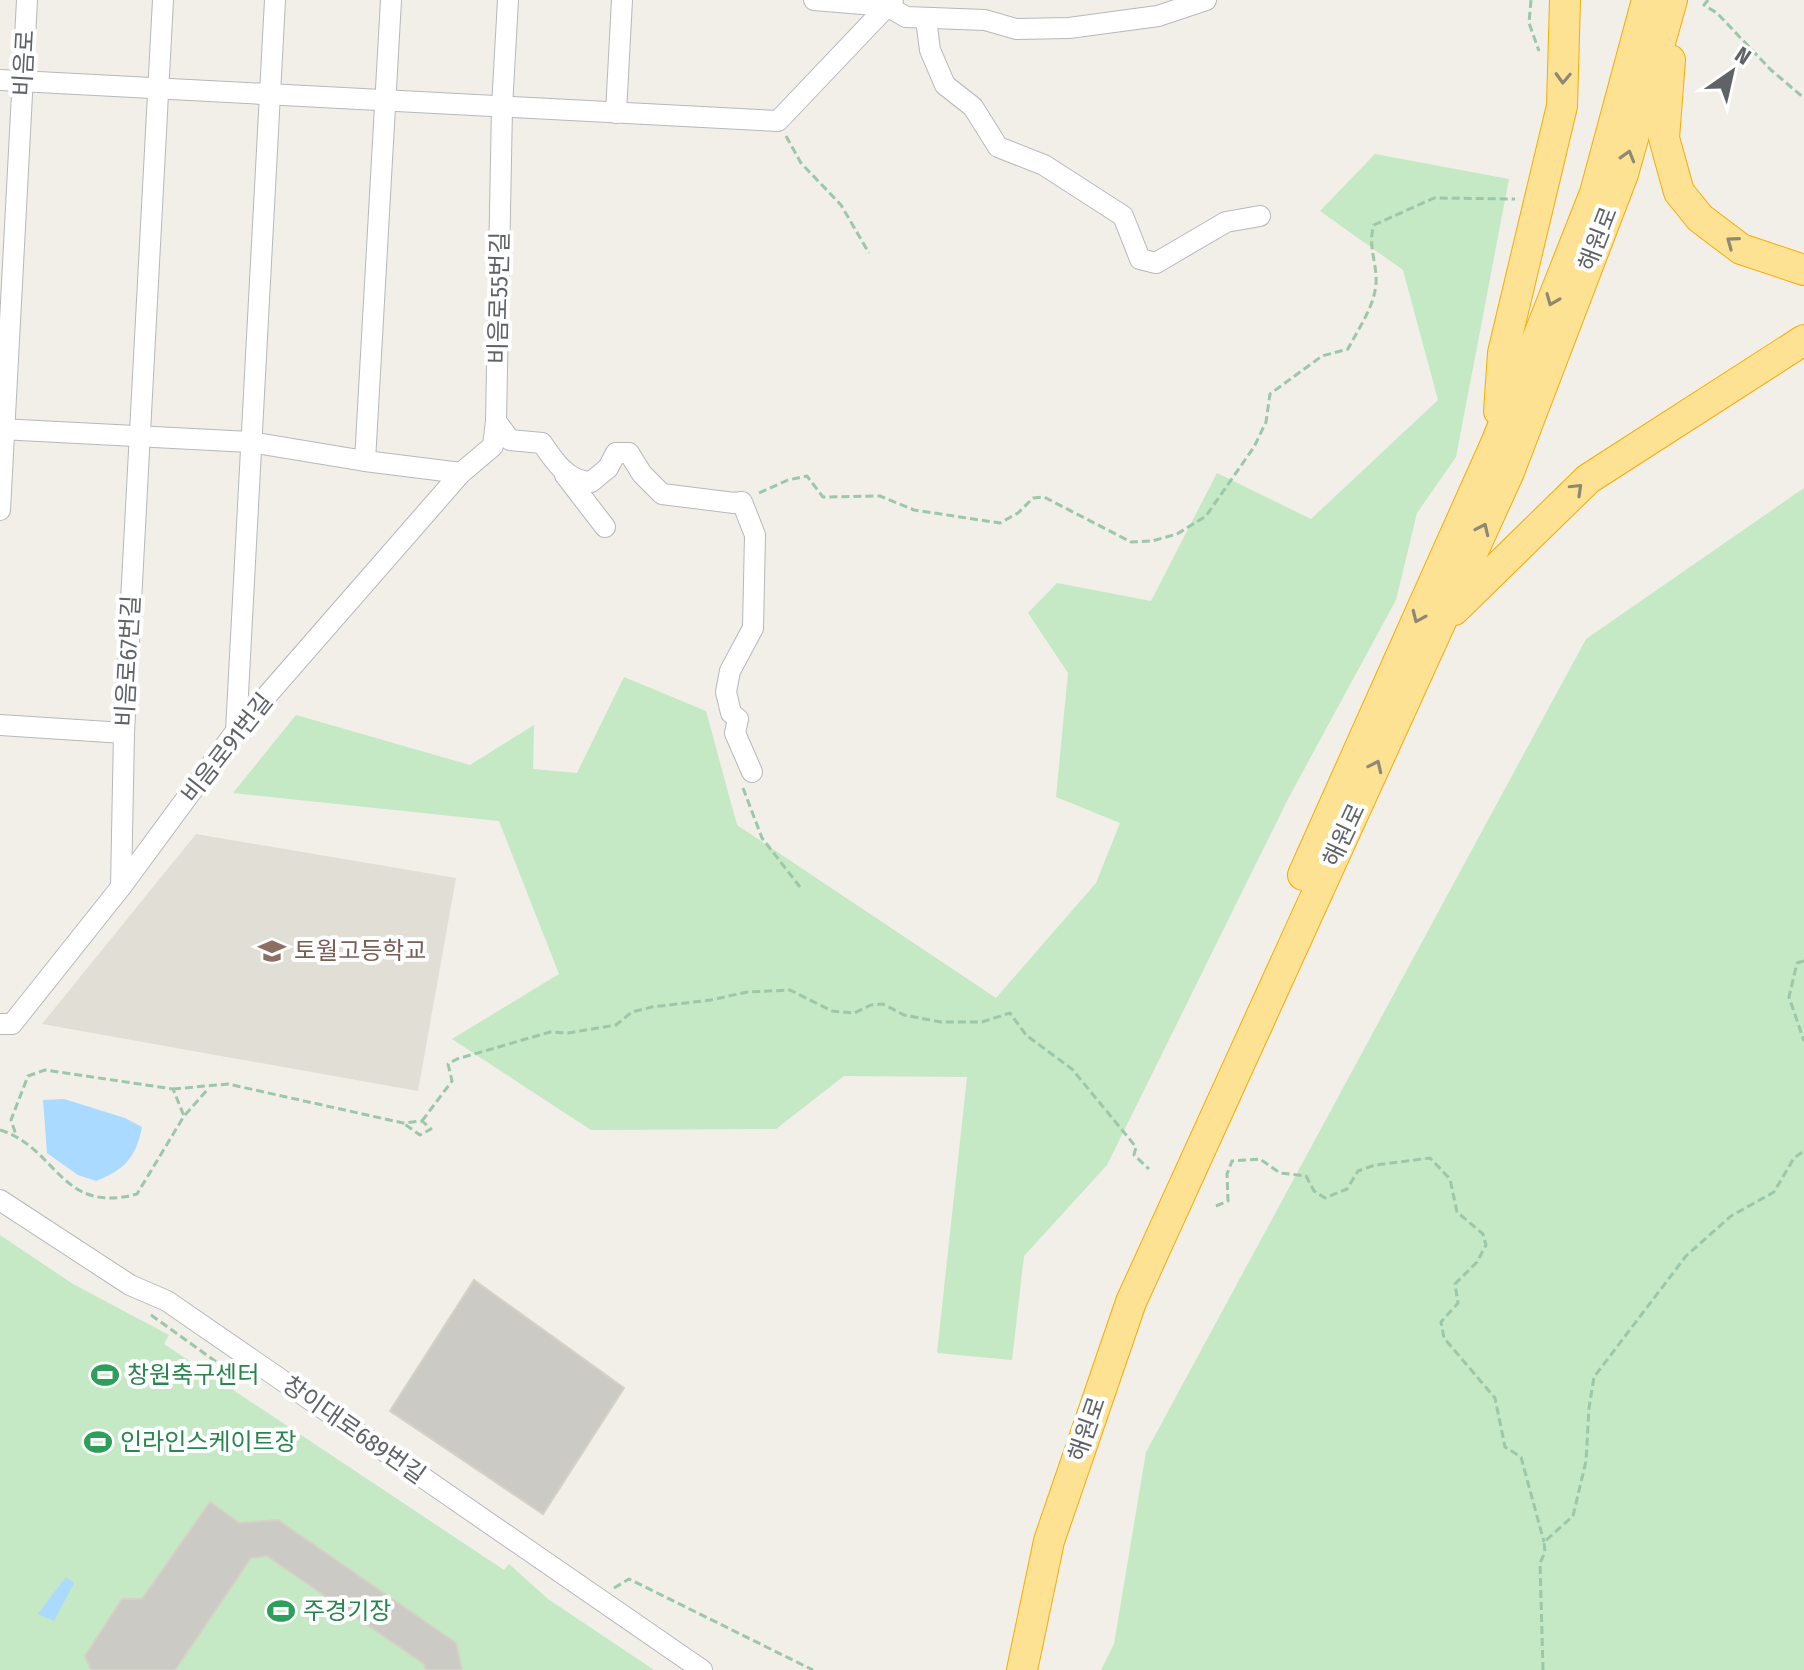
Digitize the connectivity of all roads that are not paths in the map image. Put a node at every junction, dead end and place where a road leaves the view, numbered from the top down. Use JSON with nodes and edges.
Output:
{"nodes":[{"id":1,"x":27,"y":0,"type":"edge"},
{"id":2,"x":163,"y":0,"type":"edge"},
{"id":3,"x":275,"y":0,"type":"edge"},
{"id":4,"x":391,"y":0,"type":"edge"},
{"id":5,"x":508,"y":0,"type":"edge"},
{"id":6,"x":622,"y":0,"type":"edge"},
{"id":7,"x":814,"y":0,"type":"edge"},
{"id":8,"x":1206,"y":0,"type":"edge"},
{"id":9,"x":1565,"y":0,"type":"edge"},
{"id":10,"x":890,"y":3,"type":"edge"},
{"id":11,"x":1659,"y":3,"type":"edge"},
{"id":12,"x":926,"y":19,"type":"junction"},
{"id":13,"x":0,"y":80,"type":"edge"},
{"id":14,"x":23,"y":82,"type":"junction"},
{"id":15,"x":158,"y":89,"type":"junction"},
{"id":16,"x":270,"y":95,"type":"junction"},
{"id":17,"x":385,"y":101,"type":"junction"},
{"id":18,"x":502,"y":107,"type":"junction"},
{"id":19,"x":616,"y":113,"type":"junction"},
{"id":20,"x":1260,"y":216,"type":"dead end"},
{"id":21,"x":1804,"y":270,"type":"edge"},
{"id":22,"x":1804,"y":340,"type":"edge"},
{"id":23,"x":496,"y":421,"type":"junction"},
{"id":24,"x":2,"y":430,"type":"edge"},
{"id":25,"x":141,"y":436,"type":"junction"},
{"id":26,"x":1497,"y":441,"type":"junction"},
{"id":27,"x":250,"y":442,"type":"junction"},
{"id":28,"x":365,"y":461,"type":"junction"},
{"id":29,"x":558,"y":465,"type":"junction"},
{"id":30,"x":461,"y":473,"type":"junction"},
{"id":31,"x":0,"y":510,"type":"edge"},
{"id":32,"x":605,"y":527,"type":"dead end"},
{"id":33,"x":1441,"y":622,"type":"junction"},
{"id":34,"x":0,"y":725,"type":"edge"},
{"id":35,"x":236,"y":731,"type":"junction"},
{"id":36,"x":124,"y":733,"type":"junction"},
{"id":37,"x":752,"y":772,"type":"dead end"},
{"id":38,"x":121,"y":887,"type":"junction"},
{"id":39,"x":0,"y":1024,"type":"edge"},
{"id":40,"x":0,"y":1200,"type":"edge"},
{"id":41,"x":702,"y":1670,"type":"edge"},
{"id":42,"x":1002,"y":1670,"type":"edge"},
{"id":43,"x":1022,"y":1670,"type":"edge"}],
"edges":[{"from":1,"to":14,"type":"street","name":"비음로"},
{"from":2,"to":15,"type":"street"},
{"from":3,"to":16,"type":"street"},
{"from":4,"to":17,"type":"street"},
{"from":5,"to":18,"type":"street","name":"비음로55번길"},
{"from":6,"to":19,"type":"street"},
{"from":7,"to":10,"type":"street"},
{"from":8,"to":12,"type":"street"},
{"from":9,"to":26,"type":"highway","one_way":true},
{"from":10,"to":12,"type":"street"},
{"from":10,"to":19,"type":"street"},
{"from":21,"to":11,"type":"highway","one_way":true},
{"from":11,"to":26,"type":"highway","name":"해원로","one_way":true},
{"from":33,"to":11,"type":"highway","name":"해원로","one_way":true},
{"from":12,"to":20,"type":"street"},
{"from":13,"to":14,"type":"street"},
{"from":14,"to":15,"type":"street"},
{"from":14,"to":24,"type":"street","name":"비음로"},
{"from":15,"to":16,"type":"street"},
{"from":15,"to":25,"type":"street"},
{"from":16,"to":17,"type":"street"},
{"from":16,"to":27,"type":"street"},
{"from":17,"to":18,"type":"street"},
{"from":17,"to":28,"type":"street"},
{"from":18,"to":19,"type":"street"},
{"from":18,"to":23,"type":"street","name":"비음로55번길"},
{"from":33,"to":22,"type":"highway","one_way":true},
{"from":23,"to":29,"type":"street"},
{"from":23,"to":30,"type":"street","name":"비음로55번길"},
{"from":24,"to":25,"type":"street"},
{"from":24,"to":31,"type":"street","name":"비음로"},
{"from":25,"to":27,"type":"street"},
{"from":25,"to":36,"type":"street","name":"비음로67번길"},
{"from":26,"to":42,"type":"highway","name":"해원로","one_way":true},
{"from":27,"to":28,"type":"street"},
{"from":27,"to":35,"type":"street"},
{"from":28,"to":30,"type":"street"},
{"from":29,"to":32,"type":"street"},
{"from":29,"to":37,"type":"street"},
{"from":30,"to":35,"type":"street","name":"비음로91번길"},
{"from":43,"to":33,"type":"highway","name":"해원로","one_way":true},
{"from":34,"to":36,"type":"street"},
{"from":35,"to":38,"type":"street","name":"비음로91번길"},
{"from":36,"to":38,"type":"street","name":"비음로67번길"},
{"from":38,"to":39,"type":"street","name":"비음로91번길"},
{"from":40,"to":41,"type":"street","name":"창이대로689번길"}]}
